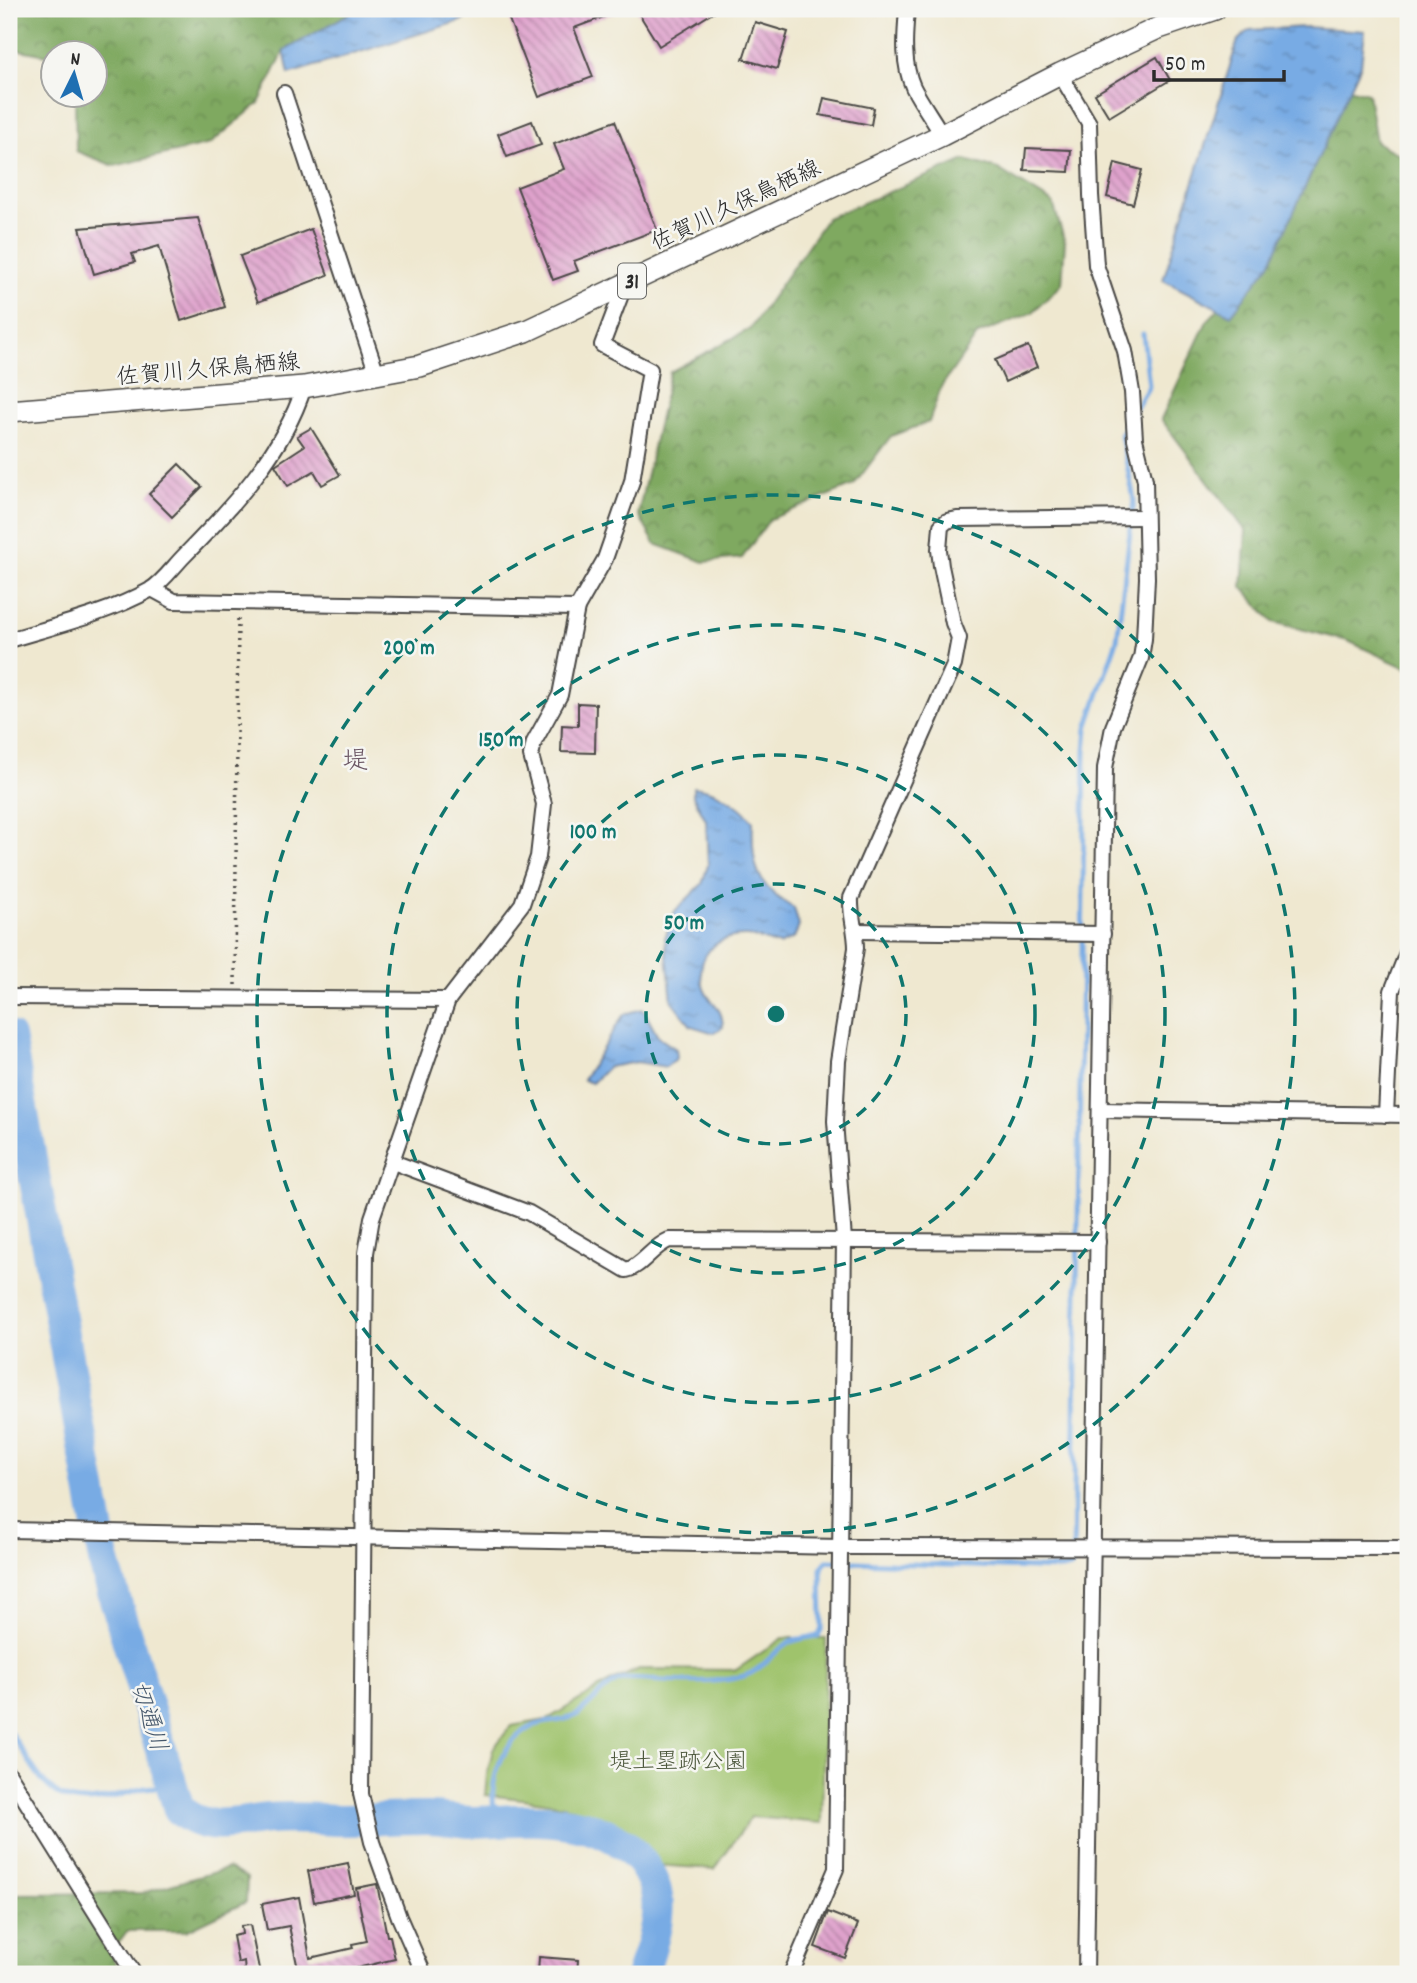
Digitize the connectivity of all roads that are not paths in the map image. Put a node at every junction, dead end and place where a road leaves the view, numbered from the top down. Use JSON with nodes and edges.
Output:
{"nodes":[{"id":1,"x":907,"y":9,"type":"edge"},
{"id":2,"x":1215,"y":9,"type":"edge"},
{"id":3,"x":1060,"y":74,"type":"junction"},
{"id":4,"x":284,"y":93,"type":"dead end"},
{"id":5,"x":942,"y":135,"type":"junction"},
{"id":6,"x":625,"y":284,"type":"junction"},
{"id":7,"x":377,"y":374,"type":"junction"},
{"id":8,"x":304,"y":387,"type":"junction"},
{"id":9,"x":9,"y":411,"type":"edge"},
{"id":10,"x":1145,"y":517,"type":"junction"},
{"id":11,"x":152,"y":589,"type":"junction"},
{"id":12,"x":577,"y":608,"type":"junction"},
{"id":13,"x":9,"y":640,"type":"edge"},
{"id":14,"x":856,"y":931,"type":"junction"},
{"id":15,"x":1103,"y":934,"type":"junction"},
{"id":16,"x":1408,"y":950,"type":"edge"},
{"id":17,"x":16,"y":997,"type":"edge"},
{"id":18,"x":448,"y":1000,"type":"junction"},
{"id":19,"x":1100,"y":1110,"type":"junction"},
{"id":20,"x":1386,"y":1115,"type":"junction"},
{"id":21,"x":1408,"y":1115,"type":"edge"},
{"id":22,"x":393,"y":1162,"type":"junction"},
{"id":23,"x":844,"y":1240,"type":"junction"},
{"id":24,"x":1098,"y":1242,"type":"junction"},
{"id":25,"x":9,"y":1530,"type":"edge"},
{"id":26,"x":364,"y":1536,"type":"junction"},
{"id":27,"x":840,"y":1546,"type":"junction"},
{"id":28,"x":1093,"y":1547,"type":"junction"},
{"id":29,"x":1408,"y":1548,"type":"edge"},
{"id":30,"x":9,"y":1774,"type":"edge"},
{"id":31,"x":134,"y":1974,"type":"edge"},
{"id":32,"x":424,"y":1974,"type":"edge"},
{"id":33,"x":791,"y":1974,"type":"edge"},
{"id":34,"x":1086,"y":1974,"type":"edge"}],
"edges":[{"from":1,"to":5,"type":"street"},
{"from":2,"to":3,"type":"main road","name":"佐賀川久保鳥栖線","number":"31"},
{"from":3,"to":5,"type":"main road","name":"佐賀川久保鳥栖線","number":"31"},
{"from":3,"to":10,"type":"street"},
{"from":4,"to":7,"type":"street"},
{"from":5,"to":6,"type":"main road","name":"佐賀川久保鳥栖線","number":"31"},
{"from":6,"to":7,"type":"main road","name":"佐賀川久保鳥栖線","number":"31"},
{"from":6,"to":12,"type":"street"},
{"from":7,"to":8,"type":"main road","name":"佐賀川久保鳥栖線","number":"31"},
{"from":8,"to":9,"type":"main road","name":"佐賀川久保鳥栖線","number":"31"},
{"from":8,"to":11,"type":"street"},
{"from":10,"to":14,"type":"street"},
{"from":10,"to":15,"type":"street"},
{"from":11,"to":12,"type":"street"},
{"from":11,"to":13,"type":"street"},
{"from":12,"to":18,"type":"street"},
{"from":14,"to":15,"type":"street"},
{"from":14,"to":23,"type":"street"},
{"from":15,"to":19,"type":"street"},
{"from":16,"to":20,"type":"street"},
{"from":17,"to":18,"type":"street"},
{"from":18,"to":22,"type":"street"},
{"from":19,"to":20,"type":"street"},
{"from":19,"to":24,"type":"street"},
{"from":20,"to":21,"type":"street"},
{"from":22,"to":23,"type":"street"},
{"from":22,"to":26,"type":"street"},
{"from":23,"to":24,"type":"street"},
{"from":23,"to":27,"type":"street"},
{"from":24,"to":28,"type":"street"},
{"from":25,"to":26,"type":"street"},
{"from":26,"to":27,"type":"street"},
{"from":26,"to":32,"type":"street"},
{"from":27,"to":28,"type":"street"},
{"from":27,"to":33,"type":"street"},
{"from":28,"to":29,"type":"street"},
{"from":28,"to":34,"type":"street"},
{"from":30,"to":31,"type":"street"}]}
